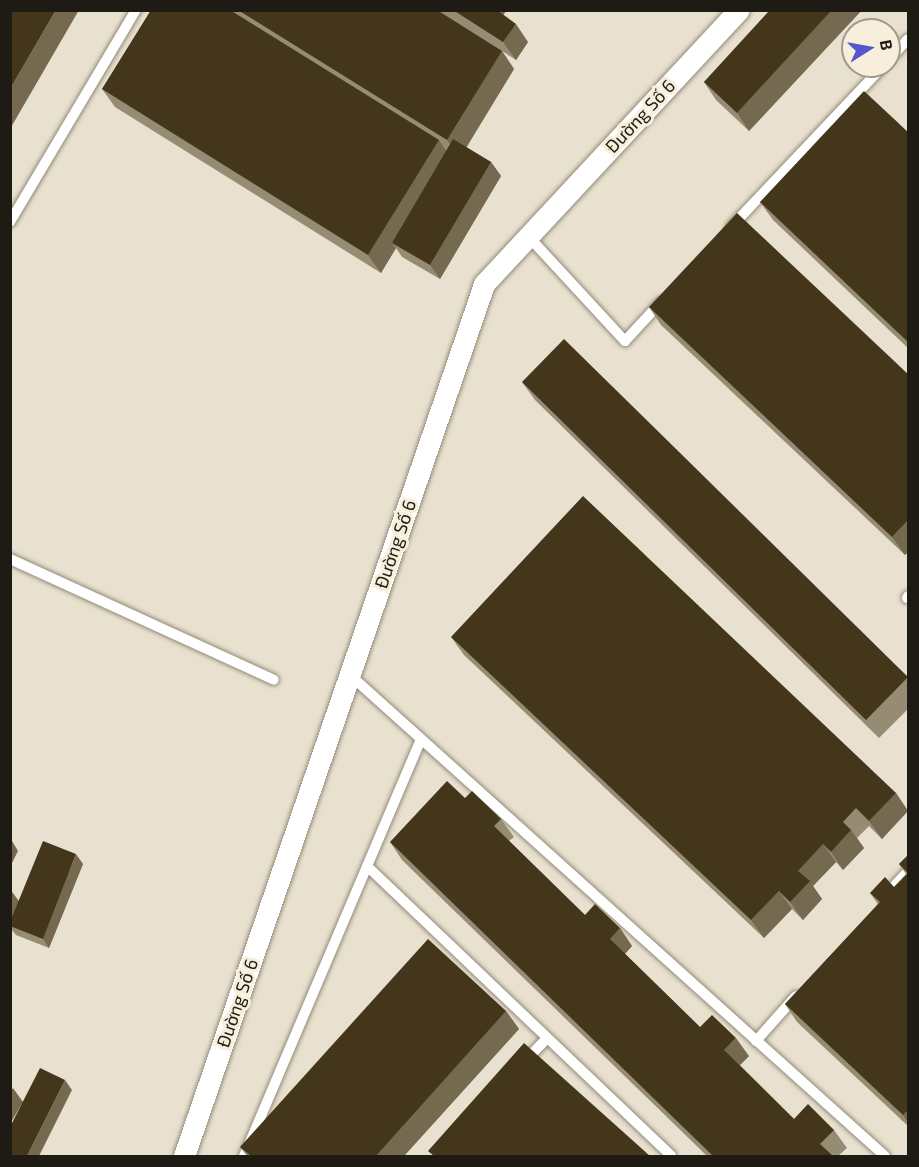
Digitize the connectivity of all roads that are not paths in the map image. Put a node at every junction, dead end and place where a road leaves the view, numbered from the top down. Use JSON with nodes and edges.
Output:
{"nodes":[{"id":1,"x":136,"y":10,"type":"edge"},
{"id":2,"x":739,"y":10,"type":"edge"},
{"id":3,"x":872,"y":78,"type":"edge"},
{"id":4,"x":10,"y":222,"type":"edge"},
{"id":5,"x":528,"y":236,"type":"junction"},
{"id":6,"x":722,"y":238,"type":"edge"},
{"id":7,"x":673,"y":289,"type":"edge"},
{"id":8,"x":10,"y":559,"type":"edge"},
{"id":9,"x":350,"y":675,"type":"junction"},
{"id":10,"x":274,"y":680,"type":"dead end"},
{"id":11,"x":421,"y":740,"type":"junction"},
{"id":12,"x":367,"y":866,"type":"junction"},
{"id":13,"x":909,"y":871,"type":"edge"},
{"id":14,"x":878,"y":905,"type":"edge"},
{"id":15,"x":802,"y":990,"type":"edge"},
{"id":16,"x":547,"y":1038,"type":"junction"},
{"id":17,"x":756,"y":1041,"type":"junction"},
{"id":18,"x":516,"y":1072,"type":"edge"},
{"id":19,"x":184,"y":1156,"type":"edge"},
{"id":20,"x":244,"y":1156,"type":"edge"},
{"id":21,"x":671,"y":1156,"type":"edge"},
{"id":22,"x":885,"y":1156,"type":"edge"}],
"edges":[{"from":1,"to":4,"type":"lane"},
{"from":2,"to":5,"type":"street","name":"Đường Số 6"},
{"from":3,"to":6,"type":"lane"},
{"from":5,"to":7,"type":"lane"},
{"from":5,"to":9,"type":"street","name":"Đường Số 6"},
{"from":8,"to":10,"type":"lane"},
{"from":9,"to":11,"type":"lane"},
{"from":9,"to":19,"type":"street","name":"Đường Số 6"},
{"from":11,"to":12,"type":"lane"},
{"from":11,"to":17,"type":"lane"},
{"from":12,"to":16,"type":"lane"},
{"from":12,"to":20,"type":"lane"},
{"from":13,"to":14,"type":"lane"},
{"from":15,"to":17,"type":"lane"},
{"from":16,"to":18,"type":"lane"},
{"from":16,"to":21,"type":"lane"},
{"from":17,"to":22,"type":"lane"}]}
